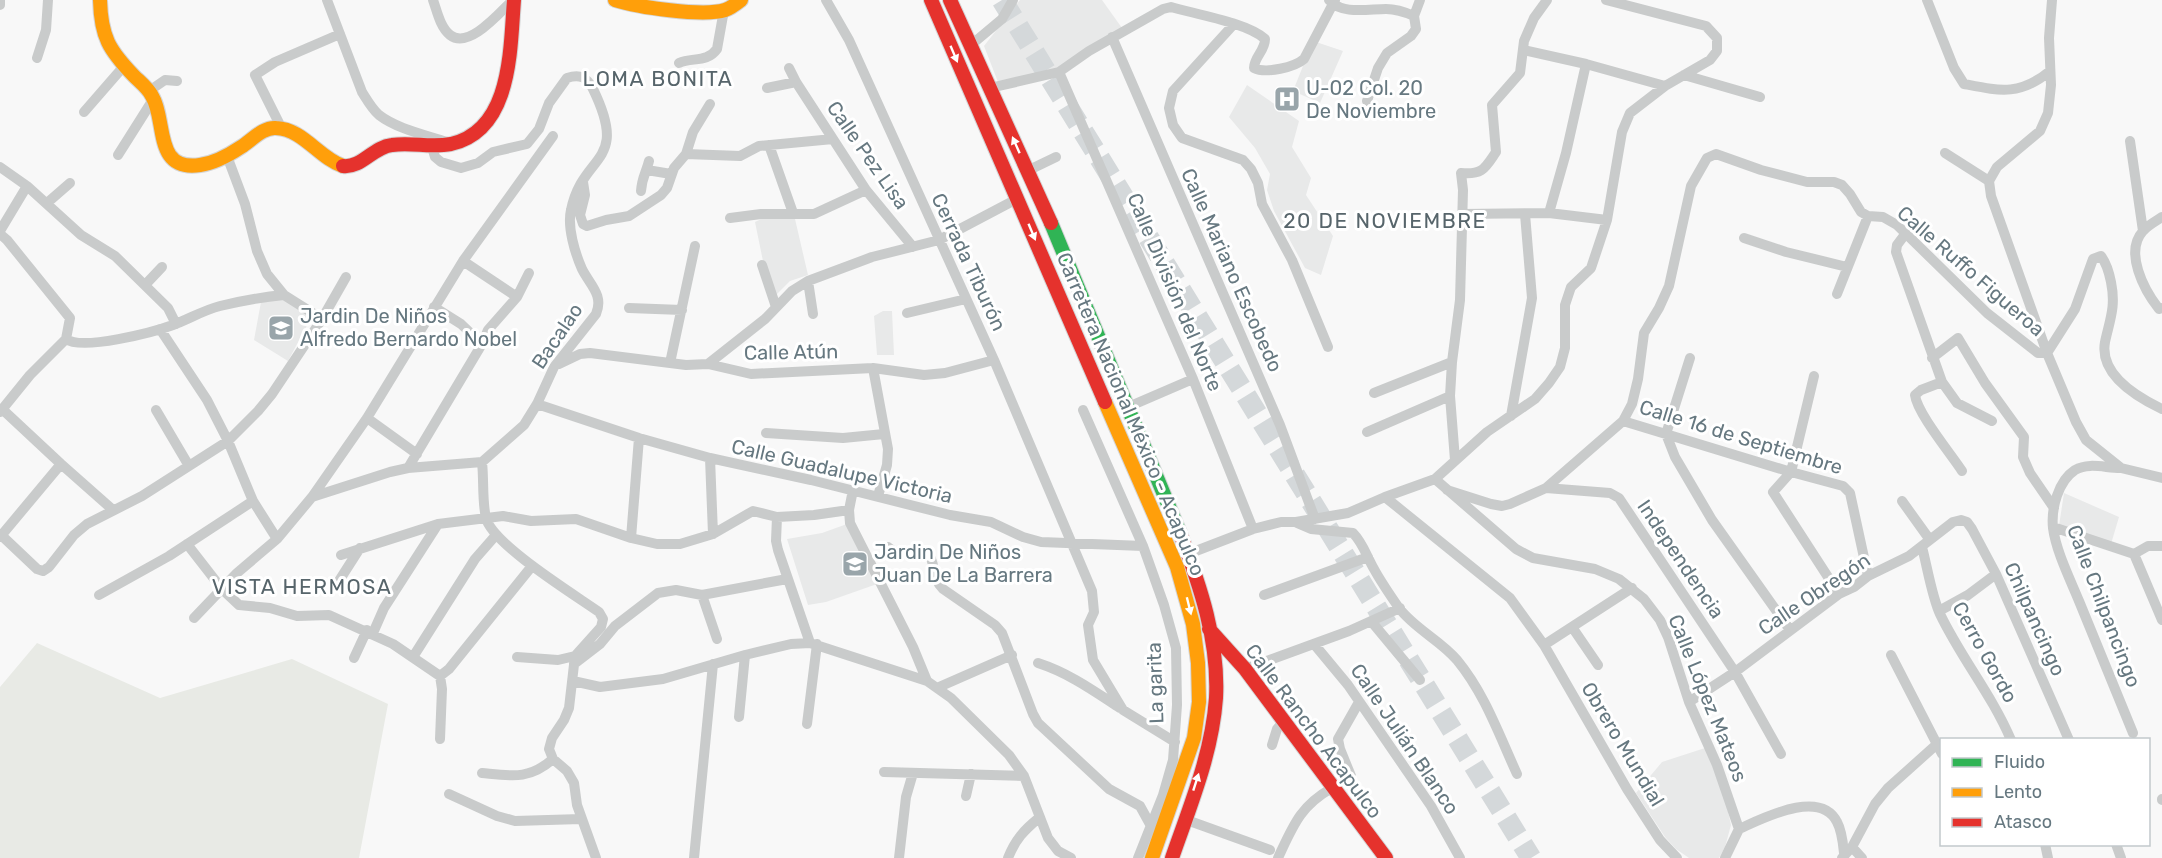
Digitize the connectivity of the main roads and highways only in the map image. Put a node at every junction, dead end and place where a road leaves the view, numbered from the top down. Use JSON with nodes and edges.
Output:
{"nodes":[{"id":1,"x":100,"y":0,"type":"edge"},
{"id":2,"x":513,"y":0,"type":"edge"},
{"id":3,"x":615,"y":0,"type":"edge"},
{"id":4,"x":741,"y":0,"type":"edge"},
{"id":5,"x":931,"y":0,"type":"edge"},
{"id":6,"x":950,"y":0,"type":"edge"},
{"id":7,"x":1209,"y":629,"type":"junction"},
{"id":8,"x":1245,"y":669,"type":"junction"},
{"id":9,"x":1216,"y":675,"type":"junction"},
{"id":10,"x":1152,"y":858,"type":"edge"},
{"id":11,"x":1172,"y":858,"type":"edge"},
{"id":12,"x":1386,"y":858,"type":"edge"}],
"edges":[{"from":1,"to":2,"type":"main road"},
{"from":3,"to":4,"type":"main road"},
{"from":5,"to":10,"type":"main road","name":"Carretera Nacional México - Acapulco","one_way":true},
{"from":7,"to":6,"type":"main road","name":"Carretera Nacional México - Acapulco","one_way":true},
{"from":7,"to":8,"type":"main road","name":"Calle Rancho Acapulco"},
{"from":7,"to":9,"type":"main road","name":"Carretera Nacional México - Acapulco"},
{"from":8,"to":9,"type":"main road"},
{"from":8,"to":12,"type":"main road","name":"Calle Rancho Acapulco"},
{"from":11,"to":9,"type":"main road","name":"Carretera Nacional México - Acapulco","one_way":true}]}
